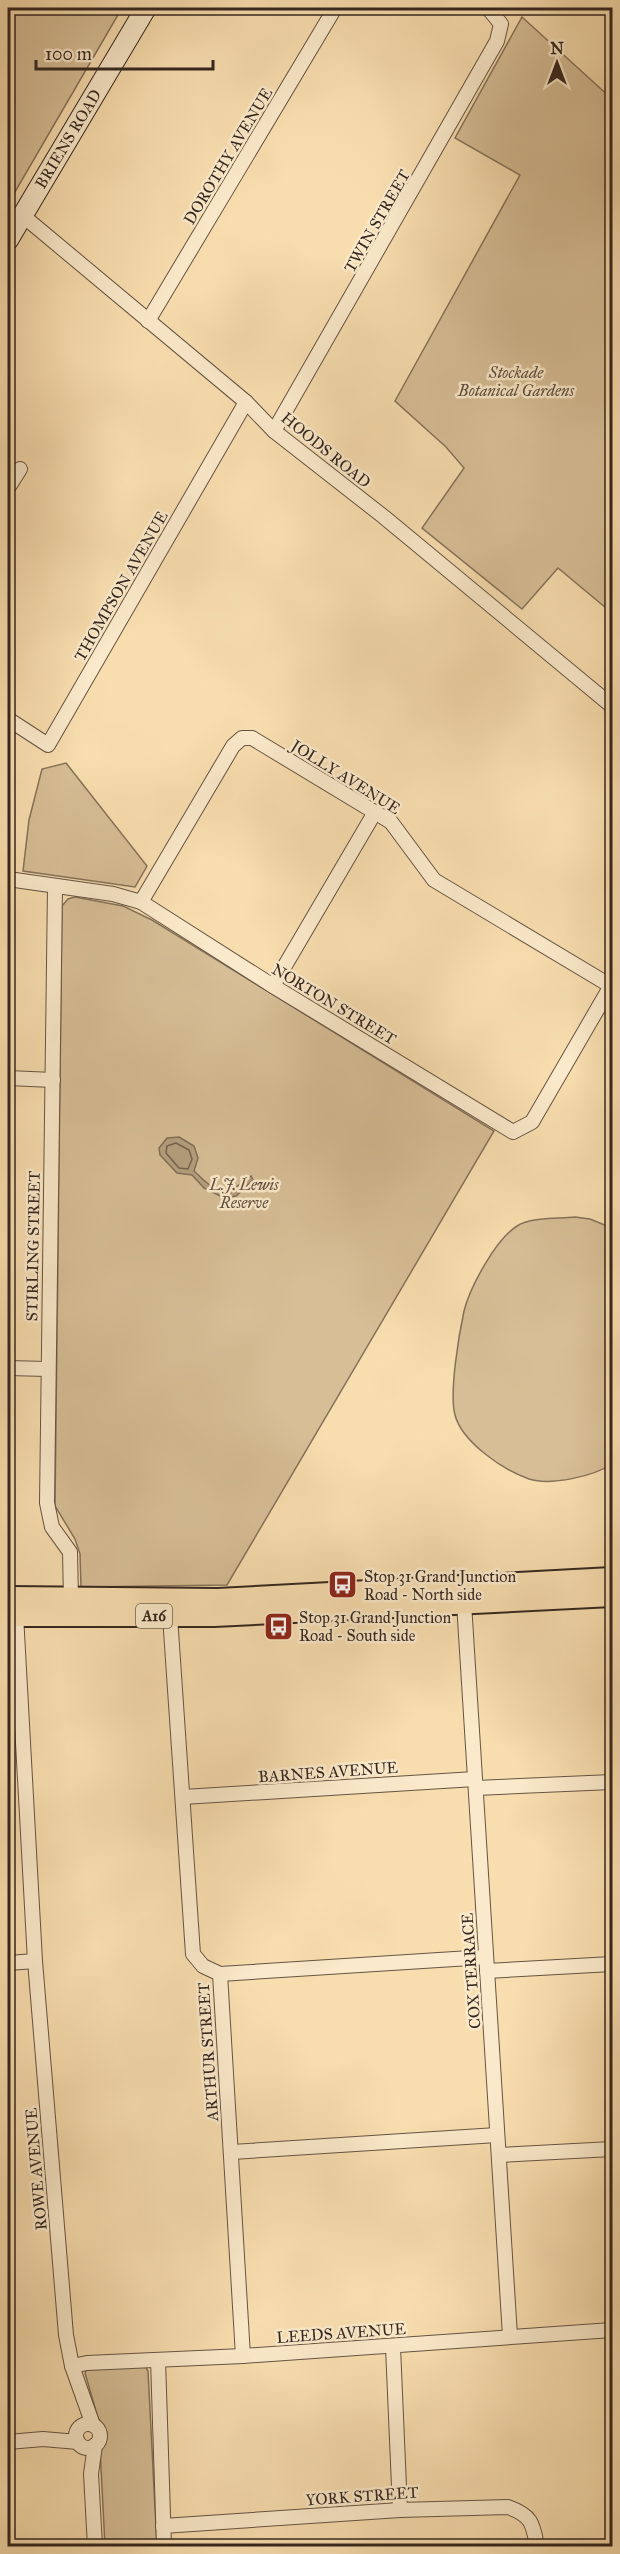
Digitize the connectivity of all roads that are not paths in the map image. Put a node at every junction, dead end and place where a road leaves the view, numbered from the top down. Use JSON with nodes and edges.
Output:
{"nodes":[{"id":1,"x":146,"y":8,"type":"edge"},
{"id":2,"x":335,"y":8,"type":"edge"},
{"id":3,"x":488,"y":8,"type":"edge"},
{"id":4,"x":22,"y":215,"type":"junction"},
{"id":5,"x":8,"y":240,"type":"edge"},
{"id":6,"x":148,"y":321,"type":"junction"},
{"id":7,"x":246,"y":402,"type":"junction"},
{"id":8,"x":274,"y":431,"type":"junction"},
{"id":9,"x":20,"y":469,"type":"dead end"},
{"id":10,"x":8,"y":488,"type":"edge"},
{"id":11,"x":612,"y":706,"type":"edge"},
{"id":12,"x":8,"y":719,"type":"edge"},
{"id":13,"x":375,"y":812,"type":"junction"},
{"id":14,"x":8,"y":879,"type":"edge"},
{"id":15,"x":55,"y":887,"type":"junction"},
{"id":16,"x":141,"y":902,"type":"junction"},
{"id":17,"x":612,"y":985,"type":"edge"},
{"id":18,"x":273,"y":986,"type":"junction"},
{"id":19,"x":8,"y":1078,"type":"edge"},
{"id":20,"x":53,"y":1080,"type":"junction"},
{"id":21,"x":8,"y":1368,"type":"edge"},
{"id":22,"x":47,"y":1369,"type":"junction"},
{"id":23,"x":612,"y":1579,"type":"edge"},
{"id":24,"x":464,"y":1595,"type":"junction"},
{"id":25,"x":612,"y":1595,"type":"edge"},
{"id":26,"x":70,"y":1607,"type":"junction"},
{"id":27,"x":10,"y":1609,"type":"edge"},
{"id":28,"x":170,"y":1616,"type":"junction"},
{"id":29,"x":612,"y":1782,"type":"edge"},
{"id":30,"x":476,"y":1784,"type":"junction"},
{"id":31,"x":183,"y":1797,"type":"junction"},
{"id":32,"x":35,"y":1961,"type":"junction"},
{"id":33,"x":8,"y":1963,"type":"edge"},
{"id":34,"x":487,"y":1964,"type":"junction"},
{"id":35,"x":612,"y":1964,"type":"edge"},
{"id":36,"x":220,"y":1974,"type":"junction"},
{"id":37,"x":498,"y":2135,"type":"junction"},
{"id":38,"x":612,"y":2149,"type":"edge"},
{"id":39,"x":231,"y":2152,"type":"junction"},
{"id":40,"x":499,"y":2155,"type":"junction"},
{"id":41,"x":612,"y":2330,"type":"edge"},
{"id":42,"x":510,"y":2336,"type":"junction"},
{"id":43,"x":393,"y":2347,"type":"junction"},
{"id":44,"x":243,"y":2356,"type":"junction"},
{"id":45,"x":158,"y":2360,"type":"junction"},
{"id":46,"x":72,"y":2366,"type":"junction"},
{"id":47,"x":85,"y":2436,"type":"junction"},
{"id":48,"x":8,"y":2442,"type":"edge"},
{"id":49,"x":400,"y":2510,"type":"junction"},
{"id":50,"x":163,"y":2526,"type":"junction"},
{"id":51,"x":95,"y":2547,"type":"edge"},
{"id":52,"x":164,"y":2547,"type":"edge"},
{"id":53,"x":537,"y":2547,"type":"edge"}],
"edges":[{"from":1,"to":4,"type":"main road","name":"BRIENS ROAD"},
{"from":2,"to":6,"type":"street","name":"DOROTHY AVENUE"},
{"from":3,"to":8,"type":"street","name":"TWIN STREET"},
{"from":4,"to":5,"type":"main road","name":"BRIENS ROAD"},
{"from":4,"to":6,"type":"street","name":"HOODS ROAD"},
{"from":6,"to":7,"type":"street","name":"HOODS ROAD"},
{"from":7,"to":8,"type":"street","name":"HOODS ROAD"},
{"from":7,"to":12,"type":"street","name":"THOMPSON AVENUE"},
{"from":8,"to":11,"type":"street","name":"HOODS ROAD"},
{"from":9,"to":10,"type":"street"},
{"from":13,"to":16,"type":"street","name":"JOLLY AVENUE"},
{"from":13,"to":17,"type":"street","name":"JOLLY AVENUE"},
{"from":13,"to":18,"type":"street"},
{"from":14,"to":15,"type":"street","name":"NORTON STREET"},
{"from":15,"to":16,"type":"street","name":"NORTON STREET"},
{"from":15,"to":20,"type":"street","name":"STIRLING STREET"},
{"from":16,"to":18,"type":"street","name":"NORTON STREET"},
{"from":17,"to":18,"type":"street","name":"NORTON STREET"},
{"from":19,"to":20,"type":"street"},
{"from":20,"to":22,"type":"street","name":"STIRLING STREET"},
{"from":21,"to":22,"type":"street"},
{"from":22,"to":26,"type":"street","name":"STIRLING STREET"},
{"from":23,"to":24,"type":"highway","number":"A16"},
{"from":24,"to":25,"type":"highway","number":"A16"},
{"from":24,"to":26,"type":"highway","number":"A16"},
{"from":24,"to":28,"type":"highway","number":"A16"},
{"from":24,"to":30,"type":"street","name":"COX TERRACE"},
{"from":26,"to":27,"type":"highway","number":"A16"},
{"from":26,"to":28,"type":"highway","number":"A16"},
{"from":27,"to":32,"type":"street","name":"ROWE AVENUE"},
{"from":28,"to":31,"type":"street","name":"ARTHUR STREET"},
{"from":29,"to":30,"type":"street","name":"BARNES AVENUE"},
{"from":30,"to":31,"type":"street","name":"BARNES AVENUE"},
{"from":30,"to":34,"type":"street","name":"COX TERRACE"},
{"from":31,"to":36,"type":"street","name":"ARTHUR STREET"},
{"from":32,"to":33,"type":"street"},
{"from":32,"to":46,"type":"street","name":"ROWE AVENUE"},
{"from":34,"to":35,"type":"street"},
{"from":34,"to":36,"type":"street"},
{"from":34,"to":37,"type":"street","name":"COX TERRACE"},
{"from":36,"to":39,"type":"street","name":"ARTHUR STREET"},
{"from":37,"to":39,"type":"street"},
{"from":37,"to":40,"type":"street","name":"COX TERRACE"},
{"from":38,"to":40,"type":"street"},
{"from":39,"to":44,"type":"street","name":"ARTHUR STREET"},
{"from":40,"to":42,"type":"street","name":"COX TERRACE"},
{"from":41,"to":42,"type":"street","name":"LEEDS AVENUE"},
{"from":42,"to":43,"type":"street","name":"LEEDS AVENUE"},
{"from":43,"to":44,"type":"street","name":"LEEDS AVENUE"},
{"from":43,"to":49,"type":"street"},
{"from":44,"to":45,"type":"street","name":"LEEDS AVENUE"},
{"from":45,"to":46,"type":"street","name":"LEEDS AVENUE"},
{"from":45,"to":50,"type":"street"},
{"from":46,"to":47,"type":"street","name":"ROWE AVENUE"},
{"from":47,"to":48,"type":"street"},
{"from":47,"to":51,"type":"street","name":"ROWE AVENUE"},
{"from":49,"to":50,"type":"street","name":"YORK STREET"},
{"from":49,"to":53,"type":"street","name":"YORK STREET"},
{"from":50,"to":52,"type":"street"}]}
